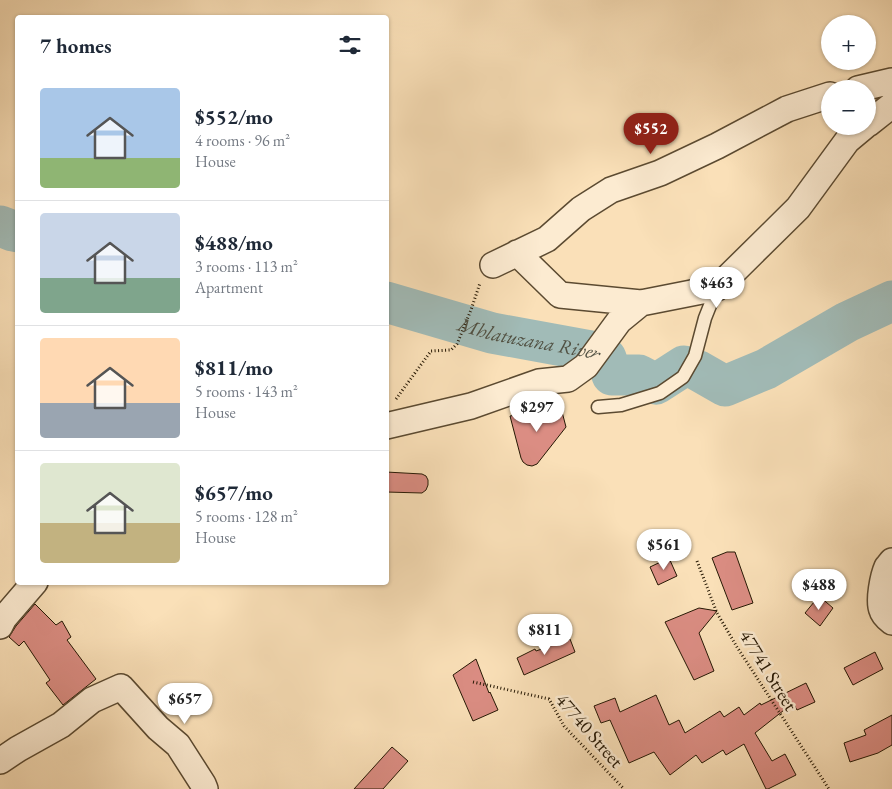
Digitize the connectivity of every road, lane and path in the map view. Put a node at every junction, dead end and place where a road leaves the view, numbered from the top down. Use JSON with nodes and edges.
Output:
{"nodes":[{"id":1,"x":892,"y":81,"type":"edge"},
{"id":2,"x":876,"y":85,"type":"edge"},
{"id":3,"x":821,"y":98,"type":"edge"},
{"id":4,"x":892,"y":105,"type":"edge"},
{"id":5,"x":876,"y":117,"type":"edge"},
{"id":6,"x":854,"y":135,"type":"edge"},
{"id":7,"x":517,"y":253,"type":"junction"},
{"id":8,"x":493,"y":265,"type":"dead end"},
{"id":9,"x":717,"y":288,"type":"junction"},
{"id":10,"x":641,"y":303,"type":"junction"},
{"id":11,"x":471,"y":310,"type":"dead end"},
{"id":12,"x":598,"y":407,"type":"dead end"},
{"id":13,"x":389,"y":416,"type":"edge"},
{"id":14,"x":892,"y":560,"type":"edge"},
{"id":15,"x":697,"y":561,"type":"dead end"},
{"id":16,"x":32,"y":585,"type":"edge"},
{"id":17,"x":892,"y":622,"type":"edge"},
{"id":18,"x":0,"y":626,"type":"edge"},
{"id":19,"x":473,"y":682,"type":"dead end"},
{"id":20,"x":0,"y":761,"type":"edge"},
{"id":21,"x":205,"y":789,"type":"edge"},
{"id":22,"x":624,"y":789,"type":"edge"},
{"id":23,"x":828,"y":789,"type":"edge"}],
"edges":[{"from":1,"to":2,"type":"street"},
{"from":3,"to":7,"type":"street"},
{"from":4,"to":5,"type":"street"},
{"from":6,"to":9,"type":"street"},
{"from":7,"to":8,"type":"street"},
{"from":7,"to":10,"type":"street"},
{"from":9,"to":10,"type":"street"},
{"from":9,"to":12,"type":"lane"},
{"from":10,"to":13,"type":"street"},
{"from":11,"to":13,"type":"path"},
{"from":14,"to":17,"type":"street"},
{"from":15,"to":23,"type":"path","name":"47741 Street"},
{"from":16,"to":18,"type":"street"},
{"from":19,"to":22,"type":"path","name":"47740 Street"},
{"from":20,"to":21,"type":"street"}]}
